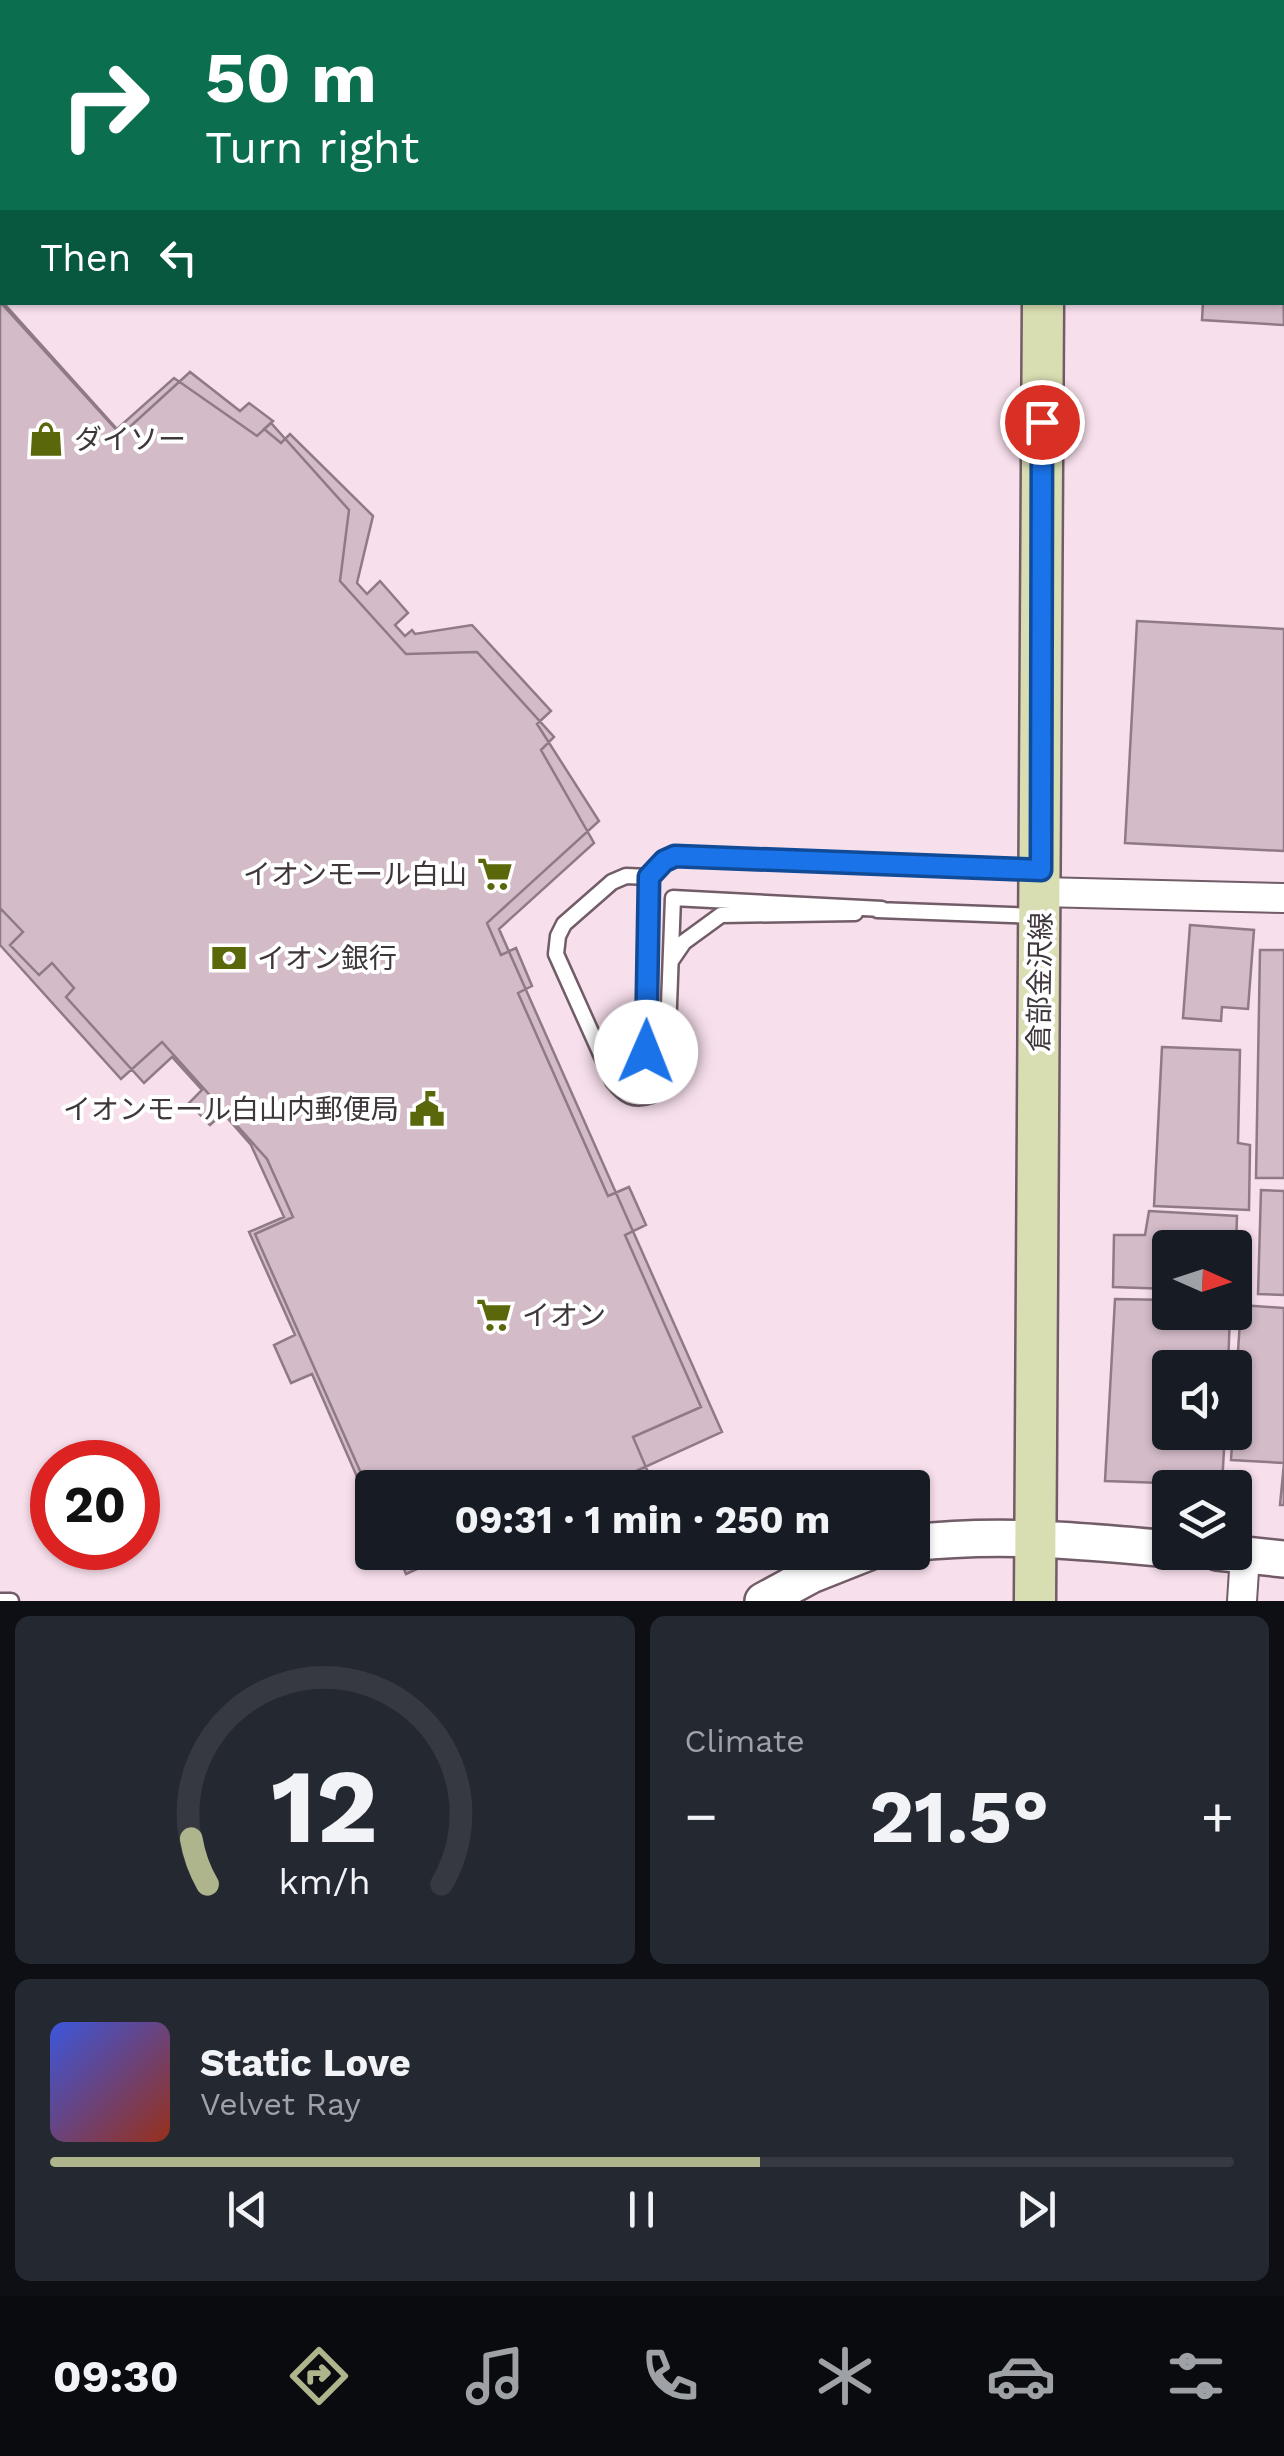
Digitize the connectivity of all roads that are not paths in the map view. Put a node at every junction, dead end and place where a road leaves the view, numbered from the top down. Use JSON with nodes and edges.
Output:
{"nodes":[{"id":1,"x":1043,"y":305,"type":"edge"},
{"id":2,"x":649,"y":877,"type":"junction"},
{"id":3,"x":1041,"y":892,"type":"junction"},
{"id":4,"x":1284,"y":898,"type":"edge"},
{"id":5,"x":882,"y":910,"type":"junction"},
{"id":6,"x":670,"y":962,"type":"junction"},
{"id":7,"x":652,"y":1095,"type":"junction"},
{"id":8,"x":1036,"y":1537,"type":"junction"},
{"id":9,"x":930,"y":1540,"type":"edge"},
{"id":10,"x":1152,"y":1547,"type":"edge"},
{"id":11,"x":1252,"y":1556,"type":"edge"},
{"id":12,"x":1284,"y":1558,"type":"edge"},
{"id":13,"x":824,"y":1570,"type":"edge"},
{"id":14,"x":1235,"y":1570,"type":"edge"},
{"id":15,"x":0,"y":1600,"type":"edge"},
{"id":16,"x":11,"y":1601,"type":"edge"},
{"id":17,"x":763,"y":1601,"type":"edge"},
{"id":18,"x":1035,"y":1601,"type":"edge"},
{"id":19,"x":1242,"y":1601,"type":"edge"}],
"edges":[{"from":1,"to":3,"type":"main road","name":"倉部金沢線"},
{"from":2,"to":3,"type":"lane"},
{"from":2,"to":7,"type":"lane"},
{"from":2,"to":7,"type":"lane"},
{"from":3,"to":4,"type":"street"},
{"from":3,"to":5,"type":"lane"},
{"from":3,"to":8,"type":"main road","name":"倉部金沢線"},
{"from":5,"to":6,"type":"lane"},
{"from":5,"to":6,"type":"lane"},
{"from":6,"to":7,"type":"lane"},
{"from":8,"to":9,"type":"street"},
{"from":8,"to":10,"type":"street"},
{"from":8,"to":18,"type":"main road","name":"倉部金沢線"},
{"from":11,"to":12,"type":"street"},
{"from":13,"to":17,"type":"street"},
{"from":14,"to":19,"type":"street"},
{"from":15,"to":16,"type":"lane"}]}
